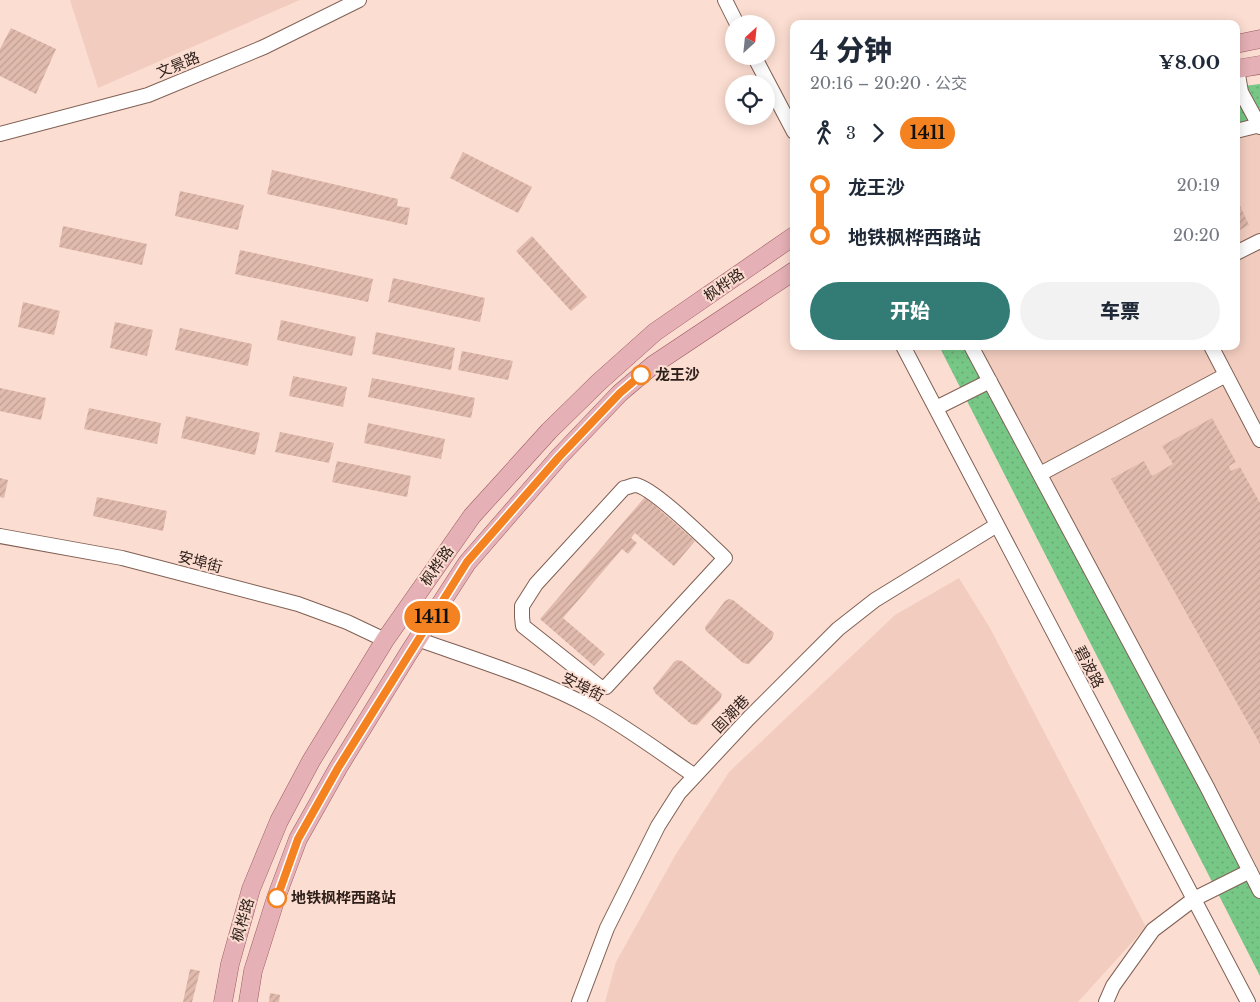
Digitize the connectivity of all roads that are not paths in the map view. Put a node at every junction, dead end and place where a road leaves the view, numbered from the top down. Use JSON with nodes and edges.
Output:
{"nodes":[{"id":1,"x":359,"y":0,"type":"edge"},
{"id":2,"x":725,"y":0,"type":"edge"},
{"id":3,"x":732,"y":15,"type":"edge"},
{"id":4,"x":1260,"y":39,"type":"edge"},
{"id":5,"x":1240,"y":43,"type":"edge"},
{"id":6,"x":759,"y":65,"type":"edge"},
{"id":7,"x":1260,"y":65,"type":"edge"},
{"id":8,"x":1240,"y":68,"type":"edge"},
{"id":9,"x":1240,"y":83,"type":"edge"},
{"id":10,"x":790,"y":124,"type":"edge"},
{"id":11,"x":1260,"y":126,"type":"edge"},
{"id":12,"x":1240,"y":131,"type":"edge"},
{"id":13,"x":0,"y":134,"type":"edge"},
{"id":14,"x":790,"y":239,"type":"edge"},
{"id":15,"x":1260,"y":241,"type":"edge"},
{"id":16,"x":1240,"y":251,"type":"edge"},
{"id":17,"x":790,"y":273,"type":"edge"},
{"id":18,"x":905,"y":350,"type":"edge"},
{"id":19,"x":973,"y":350,"type":"edge"},
{"id":20,"x":1213,"y":350,"type":"edge"},
{"id":21,"x":1226,"y":375,"type":"junction"},
{"id":22,"x":990,"y":381,"type":"junction"},
{"id":23,"x":936,"y":408,"type":"junction"},
{"id":24,"x":1260,"y":440,"type":"edge"},
{"id":25,"x":1040,"y":474,"type":"junction"},
{"id":26,"x":997,"y":525,"type":"junction"},
{"id":27,"x":0,"y":536,"type":"edge"},
{"id":28,"x":417,"y":639,"type":"junction"},
{"id":29,"x":385,"y":640,"type":"junction"},
{"id":30,"x":600,"y":687,"type":"junction"},
{"id":31,"x":586,"y":705,"type":"junction"},
{"id":32,"x":695,"y":776,"type":"junction"},
{"id":33,"x":1250,"y":871,"type":"junction"},
{"id":34,"x":1260,"y":891,"type":"edge"},
{"id":35,"x":1194,"y":899,"type":"junction"},
{"id":36,"x":223,"y":1002,"type":"edge"},
{"id":37,"x":248,"y":1002,"type":"edge"},
{"id":38,"x":579,"y":1002,"type":"edge"},
{"id":39,"x":1106,"y":1002,"type":"edge"},
{"id":40,"x":1248,"y":1002,"type":"edge"}],
"edges":[{"from":1,"to":13,"type":"street","name":"文景路"},
{"from":2,"to":3,"type":"street"},
{"from":4,"to":5,"type":"main road"},
{"from":6,"to":10,"type":"street"},
{"from":7,"to":8,"type":"main road"},
{"from":9,"to":11,"type":"street"},
{"from":11,"to":12,"type":"street"},
{"from":14,"to":29,"type":"main road","name":"枫桦路"},
{"from":15,"to":16,"type":"street"},
{"from":17,"to":28,"type":"main road","name":"枫桦路"},
{"from":18,"to":23,"type":"street","name":"碧波路"},
{"from":19,"to":22,"type":"street"},
{"from":20,"to":21,"type":"street"},
{"from":21,"to":24,"type":"street"},
{"from":21,"to":25,"type":"street"},
{"from":22,"to":23,"type":"street"},
{"from":22,"to":25,"type":"street"},
{"from":23,"to":26,"type":"street","name":"碧波路"},
{"from":25,"to":33,"type":"street"},
{"from":26,"to":32,"type":"street","name":"固潮巷"},
{"from":26,"to":35,"type":"street","name":"碧波路"},
{"from":27,"to":29,"type":"street","name":"安埠街"},
{"from":28,"to":31,"type":"street","name":"安埠街"},
{"from":28,"to":37,"type":"main road","name":"枫桦路"},
{"from":29,"to":36,"type":"main road","name":"枫桦路"},
{"from":30,"to":30,"type":"street"},
{"from":30,"to":31,"type":"street"},
{"from":31,"to":32,"type":"street","name":"安埠街"},
{"from":32,"to":38,"type":"street","name":"固潮巷"},
{"from":33,"to":34,"type":"street"},
{"from":33,"to":35,"type":"street"},
{"from":35,"to":39,"type":"street"},
{"from":35,"to":40,"type":"street","name":"碧波路"}]}
